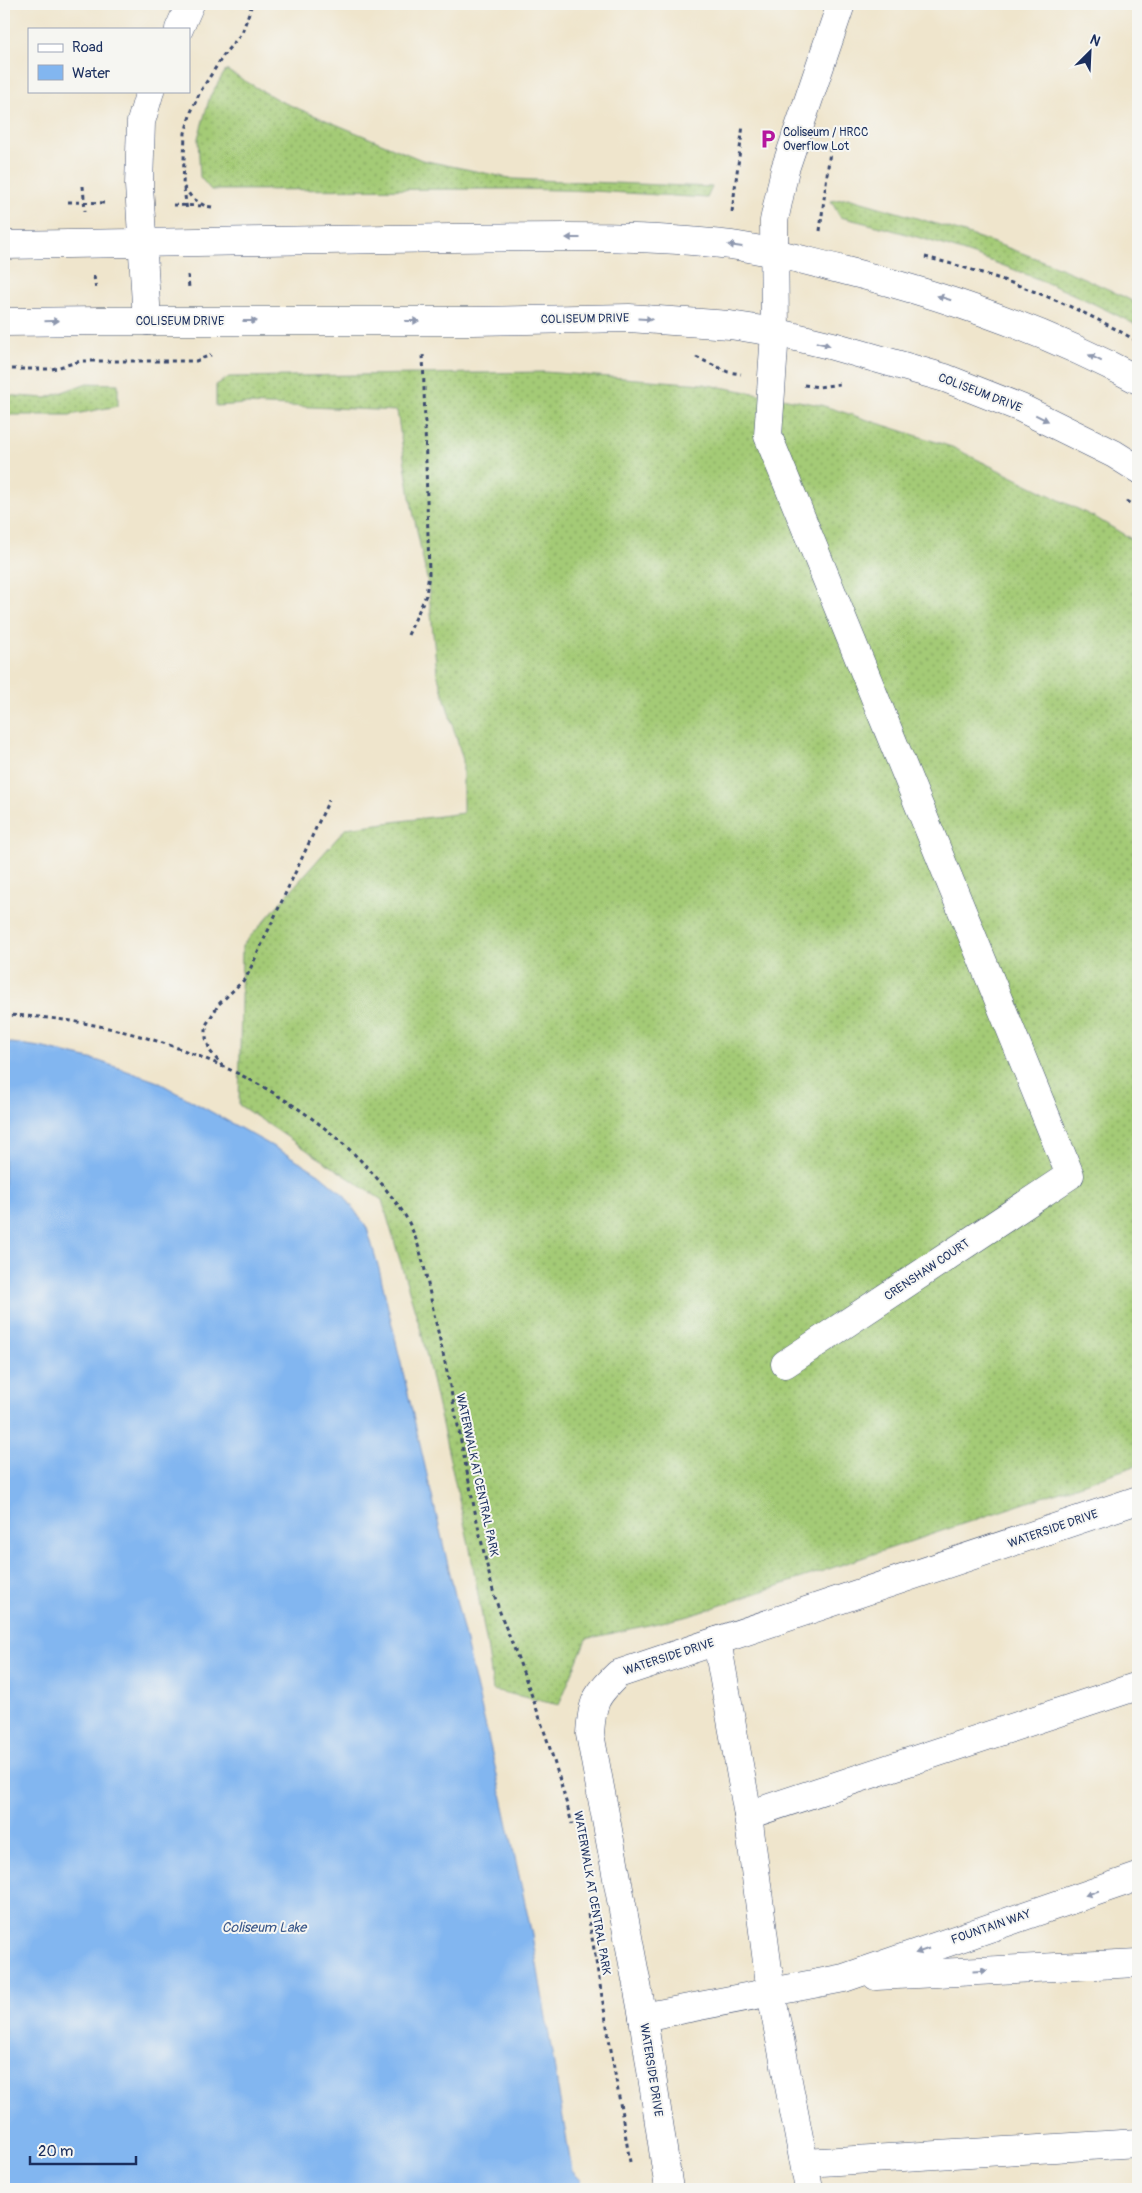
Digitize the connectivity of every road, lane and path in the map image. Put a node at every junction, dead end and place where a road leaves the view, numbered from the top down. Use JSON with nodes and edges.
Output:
{"nodes":[{"id":1,"x":190,"y":4,"type":"edge"},
{"id":2,"x":252,"y":4,"type":"edge"},
{"id":3,"x":841,"y":4,"type":"edge"},
{"id":4,"x":179,"y":28,"type":"edge"},
{"id":5,"x":150,"y":92,"type":"edge"},
{"id":6,"x":743,"y":125,"type":"dead end"},
{"id":7,"x":831,"y":143,"type":"dead end"},
{"id":8,"x":214,"y":207,"type":"dead end"},
{"id":9,"x":732,"y":215,"type":"dead end"},
{"id":10,"x":828,"y":233,"type":"dead end"},
{"id":11,"x":141,"y":244,"type":"junction"},
{"id":12,"x":4,"y":245,"type":"edge"},
{"id":13,"x":774,"y":253,"type":"junction"},
{"id":14,"x":916,"y":254,"type":"dead end"},
{"id":15,"x":147,"y":321,"type":"junction"},
{"id":16,"x":4,"y":322,"type":"edge"},
{"id":17,"x":775,"y":332,"type":"junction"},
{"id":18,"x":1138,"y":341,"type":"edge"},
{"id":19,"x":414,"y":351,"type":"dead end"},
{"id":20,"x":220,"y":354,"type":"dead end"},
{"id":21,"x":688,"y":356,"type":"dead end"},
{"id":22,"x":4,"y":369,"type":"edge"},
{"id":23,"x":772,"y":380,"type":"junction"},
{"id":24,"x":1138,"y":380,"type":"edge"},
{"id":25,"x":843,"y":384,"type":"dead end"},
{"id":26,"x":1138,"y":469,"type":"edge"},
{"id":27,"x":1122,"y":499,"type":"dead end"},
{"id":28,"x":1138,"y":508,"type":"edge"},
{"id":29,"x":408,"y":635,"type":"dead end"},
{"id":30,"x":329,"y":800,"type":"dead end"},
{"id":31,"x":4,"y":1016,"type":"edge"},
{"id":32,"x":223,"y":1068,"type":"junction"},
{"id":33,"x":785,"y":1364,"type":"dead end"},
{"id":34,"x":1138,"y":1500,"type":"edge"},
{"id":35,"x":717,"y":1642,"type":"junction"},
{"id":36,"x":1138,"y":1686,"type":"edge"},
{"id":37,"x":748,"y":1816,"type":"junction"},
{"id":38,"x":573,"y":1830,"type":"dead end"},
{"id":39,"x":1138,"y":1877,"type":"edge"},
{"id":40,"x":587,"y":1905,"type":"dead end"},
{"id":41,"x":1138,"y":1963,"type":"edge"},
{"id":42,"x":844,"y":1978,"type":"junction"},
{"id":43,"x":771,"y":1993,"type":"junction"},
{"id":44,"x":643,"y":2017,"type":"junction"},
{"id":45,"x":1138,"y":2143,"type":"edge"},
{"id":46,"x":631,"y":2170,"type":"dead end"},
{"id":47,"x":807,"y":2176,"type":"edge"},
{"id":48,"x":669,"y":2189,"type":"edge"}],
"edges":[{"from":1,"to":4,"type":"street"},
{"from":2,"to":8,"type":"path"},
{"from":3,"to":13,"type":"street"},
{"from":5,"to":11,"type":"street"},
{"from":6,"to":9,"type":"path"},
{"from":7,"to":10,"type":"path"},
{"from":11,"to":12,"type":"street"},
{"from":13,"to":11,"type":"street","one_way":true},
{"from":11,"to":15,"type":"street"},
{"from":13,"to":17,"type":"street"},
{"from":24,"to":13,"type":"street","one_way":true},
{"from":14,"to":18,"type":"path"},
{"from":16,"to":15,"type":"street","name":"COLISEUM DRIVE","one_way":true},
{"from":15,"to":17,"type":"street","name":"COLISEUM DRIVE","one_way":true},
{"from":17,"to":23,"type":"street"},
{"from":17,"to":26,"type":"street","name":"COLISEUM DRIVE","one_way":true},
{"from":19,"to":29,"type":"path"},
{"from":20,"to":22,"type":"path"},
{"from":21,"to":23,"type":"path"},
{"from":23,"to":25,"type":"path"},
{"from":23,"to":33,"type":"street","name":"CRENSHAW COURT"},
{"from":27,"to":28,"type":"path"},
{"from":30,"to":32,"type":"path"},
{"from":31,"to":32,"type":"path","name":"WATERWALK AT CENTRAL PARK"},
{"from":32,"to":38,"type":"path","name":"WATERWALK AT CENTRAL PARK"},
{"from":34,"to":35,"type":"street","name":"WATERSIDE DRIVE"},
{"from":35,"to":37,"type":"street"},
{"from":35,"to":44,"type":"street","name":"WATERSIDE DRIVE"},
{"from":36,"to":37,"type":"street"},
{"from":37,"to":43,"type":"street"},
{"from":39,"to":42,"type":"street","name":"FOUNTAIN WAY","one_way":true},
{"from":40,"to":46,"type":"path","name":"WATERWALK AT CENTRAL PARK"},
{"from":42,"to":41,"type":"street","name":"FOUNTAIN WAY","one_way":true},
{"from":42,"to":43,"type":"street","name":"FOUNTAIN WAY"},
{"from":43,"to":44,"type":"street","name":"FOUNTAIN WAY"},
{"from":43,"to":47,"type":"street"},
{"from":44,"to":48,"type":"street","name":"WATERSIDE DRIVE"},
{"from":45,"to":47,"type":"street"}]}
